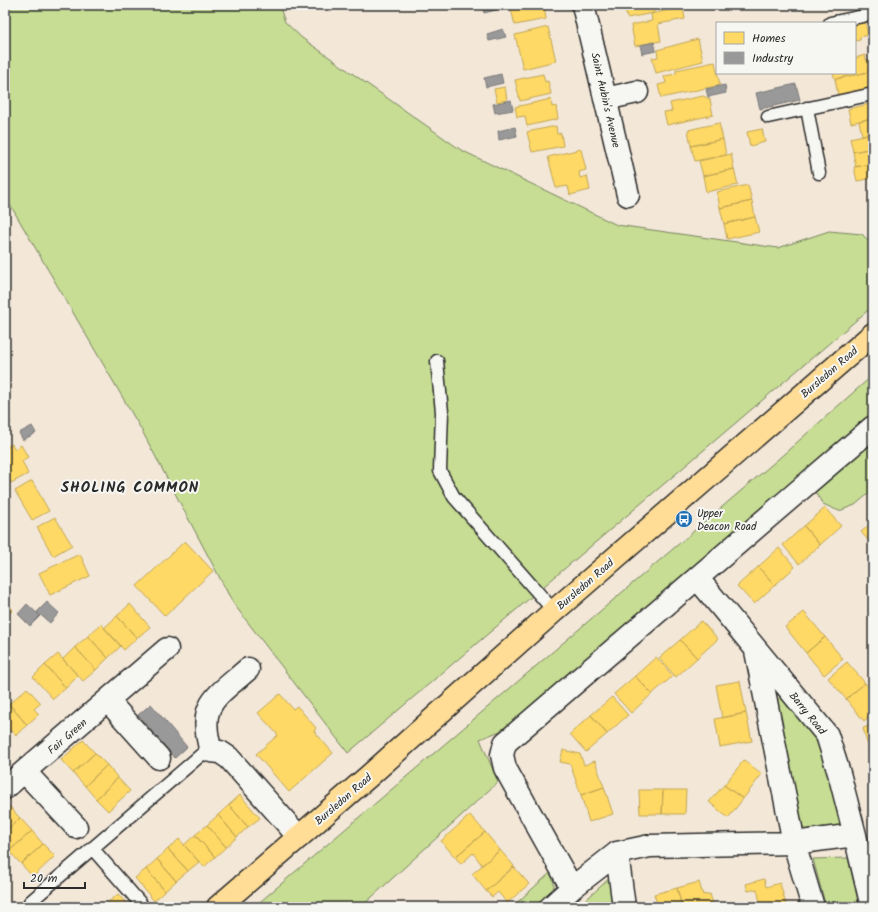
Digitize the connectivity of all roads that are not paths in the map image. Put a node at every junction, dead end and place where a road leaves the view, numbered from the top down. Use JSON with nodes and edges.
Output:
{"nodes":[{"id":1,"x":583,"y":5,"type":"edge"},
{"id":2,"x":873,"y":12,"type":"edge"},
{"id":3,"x":835,"y":22,"type":"edge"},
{"id":4,"x":638,"y":92,"type":"dead end"},
{"id":5,"x":873,"y":94,"type":"edge"},
{"id":6,"x":606,"y":99,"type":"junction"},
{"id":7,"x":807,"y":108,"type":"junction"},
{"id":8,"x":768,"y":117,"type":"dead end"},
{"id":9,"x":819,"y":173,"type":"dead end"},
{"id":10,"x":628,"y":195,"type":"dead end"},
{"id":11,"x":873,"y":334,"type":"edge"},
{"id":12,"x":437,"y":361,"type":"dead end"},
{"id":13,"x":873,"y":427,"type":"edge"},
{"id":14,"x":698,"y":579,"type":"junction"},
{"id":15,"x":554,"y":611,"type":"junction"},
{"id":16,"x":755,"y":648,"type":"junction"},
{"id":17,"x":167,"y":649,"type":"dead end"},
{"id":18,"x":248,"y":669,"type":"dead end"},
{"id":19,"x":108,"y":701,"type":"junction"},
{"id":20,"x":212,"y":751,"type":"junction"},
{"id":21,"x":159,"y":758,"type":"dead end"},
{"id":22,"x":25,"y":772,"type":"junction"},
{"id":23,"x":5,"y":788,"type":"edge"},
{"id":24,"x":76,"y":827,"type":"dead end"},
{"id":25,"x":855,"y":835,"type":"junction"},
{"id":26,"x":299,"y":837,"type":"junction"},
{"id":27,"x":794,"y":843,"type":"junction"},
{"id":28,"x":92,"y":848,"type":"junction"},
{"id":29,"x":617,"y":853,"type":"junction"},
{"id":30,"x":572,"y":888,"type":"junction"},
{"id":31,"x":30,"y":902,"type":"dead end"},
{"id":32,"x":142,"y":904,"type":"dead end"},
{"id":33,"x":218,"y":907,"type":"edge"},
{"id":34,"x":551,"y":907,"type":"edge"},
{"id":35,"x":624,"y":907,"type":"edge"},
{"id":36,"x":813,"y":907,"type":"edge"},
{"id":37,"x":872,"y":907,"type":"edge"}],
"edges":[{"from":1,"to":6,"type":"street","name":"Saint Aubin's Avenue"},
{"from":2,"to":3,"type":"lane"},
{"from":4,"to":6,"type":"street"},
{"from":5,"to":7,"type":"lane"},
{"from":6,"to":10,"type":"street","name":"Saint Aubin's Avenue"},
{"from":7,"to":8,"type":"lane"},
{"from":7,"to":9,"type":"lane"},
{"from":11,"to":15,"type":"main road","name":"Bursledon Road"},
{"from":12,"to":15,"type":"lane"},
{"from":13,"to":14,"type":"street"},
{"from":14,"to":16,"type":"street","name":"Barry Road"},
{"from":14,"to":30,"type":"street"},
{"from":15,"to":26,"type":"main road","name":"Bursledon Road"},
{"from":16,"to":25,"type":"street","name":"Barry Road"},
{"from":16,"to":27,"type":"street","name":"Barry Road"},
{"from":17,"to":19,"type":"street","name":"Fair Green"},
{"from":18,"to":20,"type":"street"},
{"from":19,"to":21,"type":"street"},
{"from":19,"to":22,"type":"street","name":"Fair Green"},
{"from":20,"to":26,"type":"street"},
{"from":20,"to":28,"type":"lane"},
{"from":22,"to":23,"type":"street","name":"Fair Green"},
{"from":22,"to":24,"type":"street"},
{"from":25,"to":27,"type":"street"},
{"from":25,"to":37,"type":"street","name":"Barry Road"},
{"from":26,"to":33,"type":"main road","name":"Bursledon Road"},
{"from":27,"to":29,"type":"street"},
{"from":27,"to":36,"type":"street","name":"Barry Road"},
{"from":28,"to":31,"type":"lane"},
{"from":28,"to":32,"type":"lane"},
{"from":29,"to":30,"type":"street"},
{"from":29,"to":35,"type":"street"},
{"from":30,"to":34,"type":"street"}]}
